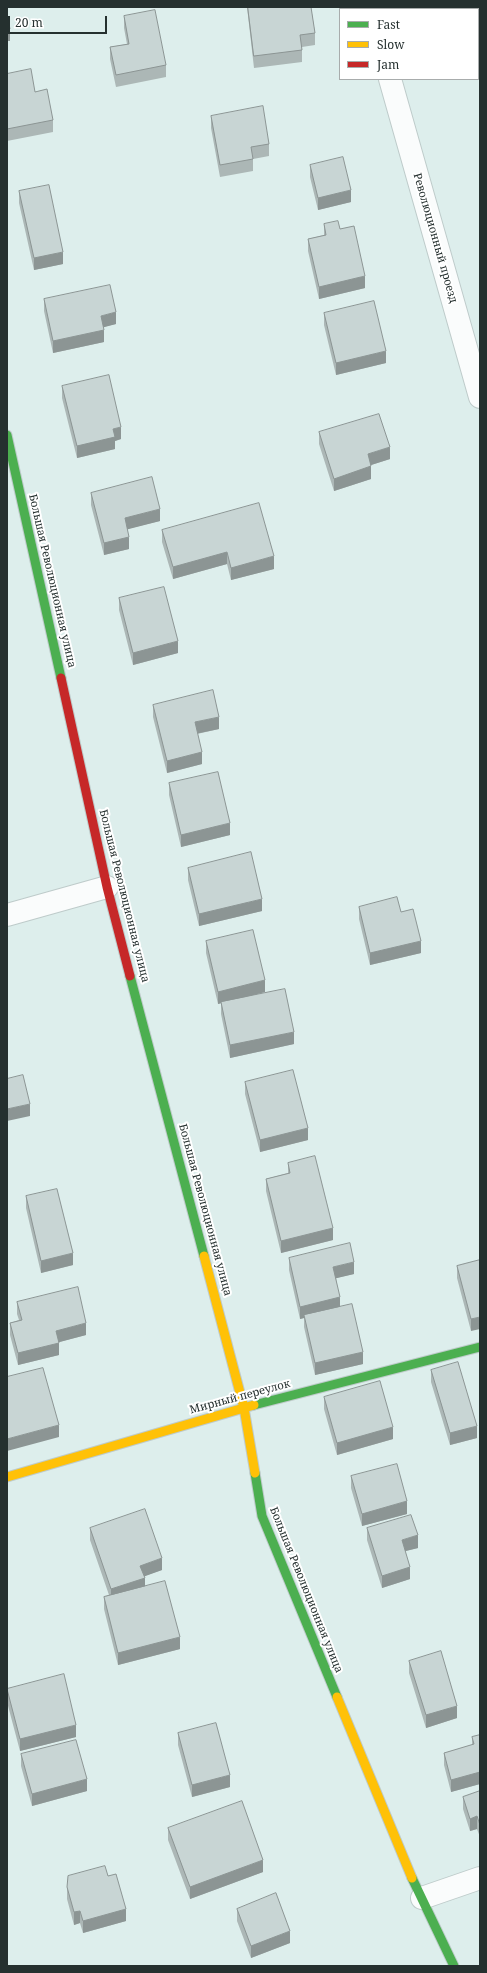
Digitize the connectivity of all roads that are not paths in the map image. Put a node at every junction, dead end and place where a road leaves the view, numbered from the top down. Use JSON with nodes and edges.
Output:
{"nodes":[{"id":1,"x":390,"y":80,"type":"edge"},
{"id":2,"x":480,"y":397,"type":"edge"},
{"id":3,"x":7,"y":435,"type":"edge"},
{"id":4,"x":107,"y":887,"type":"junction"},
{"id":5,"x":7,"y":915,"type":"edge"},
{"id":6,"x":480,"y":1347,"type":"edge"},
{"id":7,"x":244,"y":1408,"type":"junction"},
{"id":8,"x":7,"y":1477,"type":"edge"},
{"id":9,"x":480,"y":1878,"type":"edge"},
{"id":10,"x":422,"y":1898,"type":"junction"},
{"id":11,"x":454,"y":1966,"type":"edge"}],
"edges":[{"from":1,"to":2,"type":"street","name":"Революционный проезд"},
{"from":3,"to":4,"type":"street","name":"Большая Революционная улица"},
{"from":4,"to":5,"type":"street"},
{"from":4,"to":7,"type":"street","name":"Большая Революционная улица"},
{"from":6,"to":7,"type":"street","name":"Мирный переулок"},
{"from":7,"to":8,"type":"street","name":"Мирный переулок"},
{"from":7,"to":10,"type":"street","name":"Большая Революционная улица"},
{"from":9,"to":10,"type":"street"},
{"from":10,"to":11,"type":"street","name":"Большая Революционная улица"}]}
